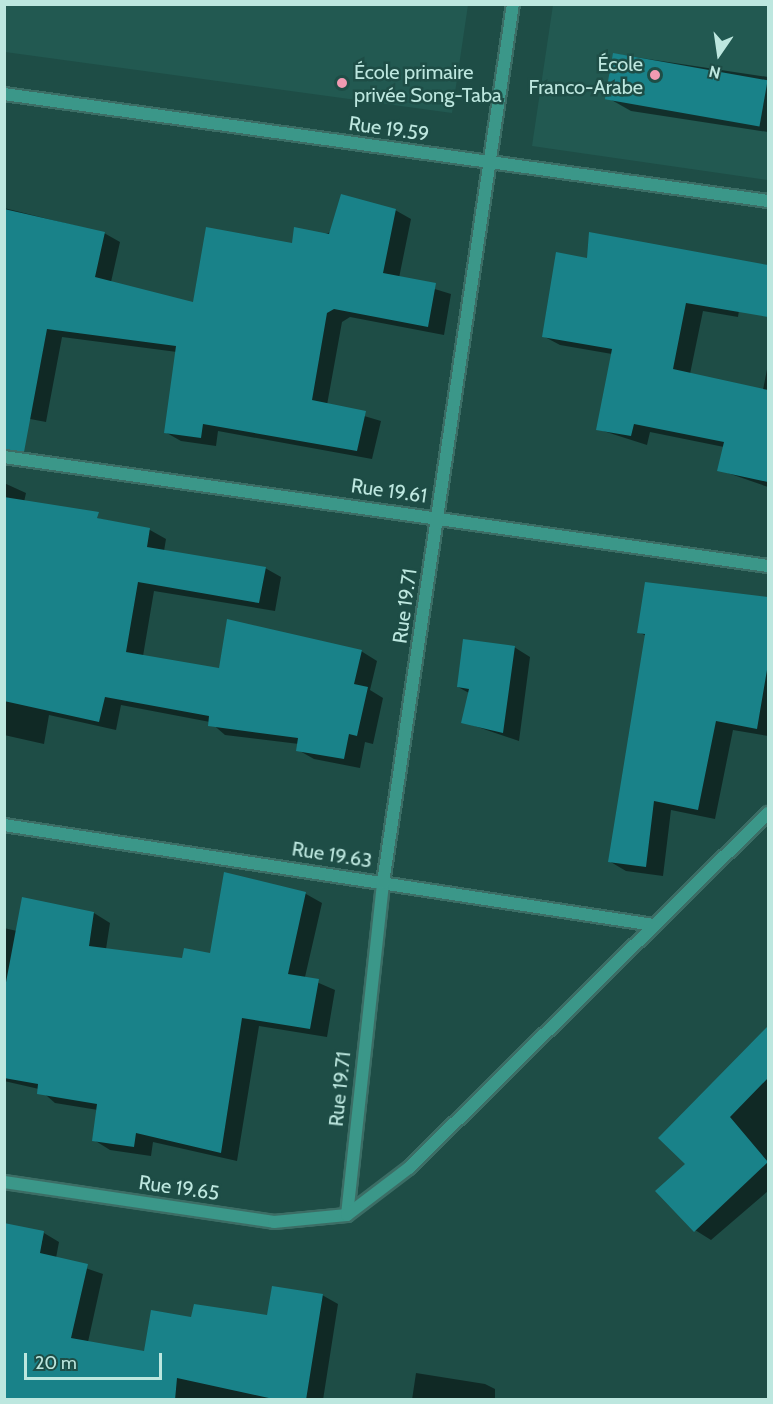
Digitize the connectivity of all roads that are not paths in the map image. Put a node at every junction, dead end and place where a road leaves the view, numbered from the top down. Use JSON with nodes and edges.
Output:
{"nodes":[{"id":1,"x":513,"y":4,"type":"edge"},
{"id":2,"x":4,"y":94,"type":"edge"},
{"id":3,"x":489,"y":163,"type":"junction"},
{"id":4,"x":768,"y":201,"type":"edge"},
{"id":5,"x":4,"y":457,"type":"edge"},
{"id":6,"x":438,"y":518,"type":"junction"},
{"id":7,"x":768,"y":566,"type":"edge"},
{"id":8,"x":768,"y":813,"type":"edge"},
{"id":9,"x":4,"y":825,"type":"edge"},
{"id":10,"x":383,"y":883,"type":"junction"},
{"id":11,"x":654,"y":925,"type":"junction"},
{"id":12,"x":4,"y":1182,"type":"edge"},
{"id":13,"x":347,"y":1215,"type":"junction"}],
"edges":[{"from":1,"to":3,"type":"street","name":"Rue 19.71"},
{"from":2,"to":3,"type":"street","name":"Rue 19.59"},
{"from":3,"to":4,"type":"street","name":"Rue 19.59"},
{"from":3,"to":6,"type":"street","name":"Rue 19.71"},
{"from":5,"to":6,"type":"street","name":"Rue 19.61"},
{"from":6,"to":7,"type":"street","name":"Rue 19.61"},
{"from":6,"to":10,"type":"street","name":"Rue 19.71"},
{"from":8,"to":11,"type":"street"},
{"from":9,"to":10,"type":"street","name":"Rue 19.63"},
{"from":10,"to":11,"type":"street","name":"Rue 19.63"},
{"from":10,"to":13,"type":"street","name":"Rue 19.71"},
{"from":11,"to":13,"type":"street"},
{"from":12,"to":13,"type":"street","name":"Rue 19.65"}]}
